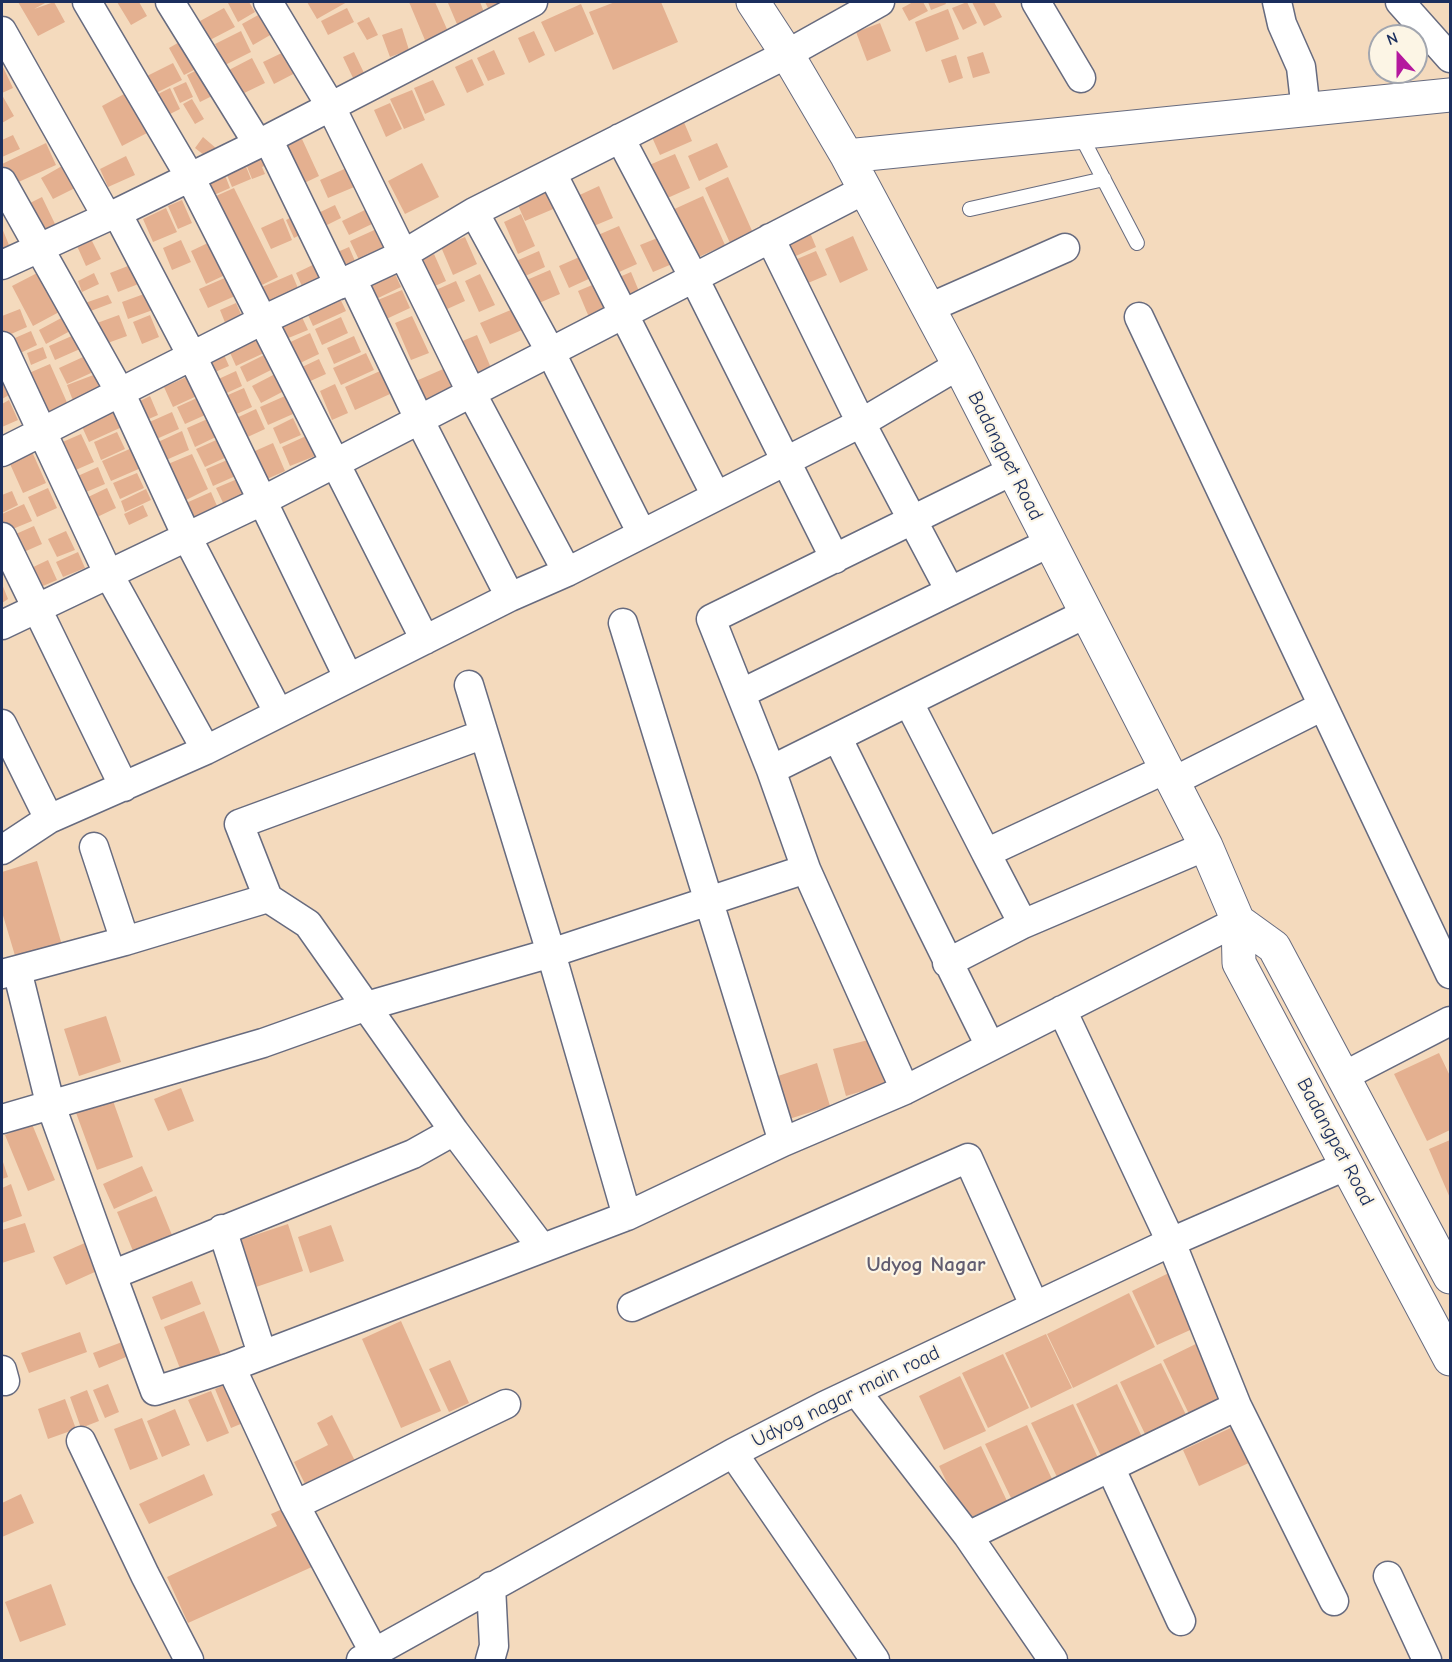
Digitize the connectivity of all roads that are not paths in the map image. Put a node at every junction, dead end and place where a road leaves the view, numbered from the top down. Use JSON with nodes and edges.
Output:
{"nodes":[{"id":1,"x":87,"y":2,"type":"edge"},
{"id":2,"x":170,"y":2,"type":"edge"},
{"id":3,"x":268,"y":2,"type":"edge"},
{"id":4,"x":533,"y":2,"type":"edge"},
{"id":5,"x":753,"y":2,"type":"edge"},
{"id":6,"x":880,"y":2,"type":"edge"},
{"id":7,"x":1036,"y":2,"type":"edge"},
{"id":8,"x":1277,"y":2,"type":"edge"},
{"id":9,"x":1400,"y":2,"type":"edge"},
{"id":10,"x":2,"y":31,"type":"edge"},
{"id":11,"x":787,"y":54,"type":"junction"},
{"id":12,"x":1450,"y":58,"type":"edge"},
{"id":13,"x":1081,"y":78,"type":"dead end"},
{"id":14,"x":1450,"y":95,"type":"edge"},
{"id":15,"x":330,"y":105,"type":"junction"},
{"id":16,"x":1306,"y":111,"type":"junction"},
{"id":17,"x":1080,"y":134,"type":"junction"},
{"id":18,"x":620,"y":138,"type":"junction"},
{"id":19,"x":263,"y":142,"type":"junction"},
{"id":20,"x":846,"y":156,"type":"junction"},
{"id":21,"x":552,"y":173,"type":"junction"},
{"id":22,"x":190,"y":177,"type":"junction"},
{"id":23,"x":1104,"y":179,"type":"junction"},
{"id":24,"x":2,"y":183,"type":"edge"},
{"id":25,"x":864,"y":190,"type":"junction"},
{"id":26,"x":970,"y":209,"type":"dead end"},
{"id":27,"x":474,"y":212,"type":"junction"},
{"id":28,"x":112,"y":215,"type":"junction"},
{"id":29,"x":770,"y":238,"type":"junction"},
{"id":30,"x":1137,"y":243,"type":"dead end"},
{"id":31,"x":38,"y":247,"type":"junction"},
{"id":32,"x":1065,"y":248,"type":"dead end"},
{"id":33,"x":402,"y":255,"type":"junction"},
{"id":34,"x":2,"y":266,"type":"edge"},
{"id":35,"x":694,"y":278,"type":"junction"},
{"id":36,"x":345,"y":282,"type":"junction"},
{"id":37,"x":929,"y":308,"type":"junction"},
{"id":38,"x":622,"y":313,"type":"junction"},
{"id":39,"x":1139,"y":317,"type":"dead end"},
{"id":40,"x":263,"y":320,"type":"junction"},
{"id":41,"x":2,"y":346,"type":"edge"},
{"id":42,"x":550,"y":351,"type":"junction"},
{"id":43,"x":192,"y":356,"type":"junction"},
{"id":44,"x":959,"y":365,"type":"junction"},
{"id":45,"x":121,"y":394,"type":"junction"},
{"id":46,"x":472,"y":394,"type":"junction"},
{"id":47,"x":420,"y":421,"type":"junction"},
{"id":48,"x":861,"y":423,"type":"junction"},
{"id":49,"x":42,"y":432,"type":"junction"},
{"id":50,"x":2,"y":452,"type":"edge"},
{"id":51,"x":787,"y":459,"type":"junction"},
{"id":52,"x":336,"y":464,"type":"junction"},
{"id":53,"x":1012,"y":471,"type":"junction"},
{"id":54,"x":716,"y":496,"type":"junction"},
{"id":55,"x":262,"y":501,"type":"junction"},
{"id":56,"x":912,"y":520,"type":"junction"},
{"id":57,"x":641,"y":532,"type":"junction"},
{"id":58,"x":2,"y":537,"type":"edge"},
{"id":59,"x":187,"y":537,"type":"junction"},
{"id":60,"x":1049,"y":543,"type":"junction"},
{"id":61,"x":835,"y":559,"type":"junction"},
{"id":62,"x":567,"y":572,"type":"junction"},
{"id":63,"x":108,"y":573,"type":"junction"},
{"id":64,"x":950,"y":591,"type":"junction"},
{"id":65,"x":510,"y":597,"type":"junction"},
{"id":66,"x":38,"y":607,"type":"junction"},
{"id":67,"x":1084,"y":614,"type":"junction"},
{"id":68,"x":623,"y":623,"type":"dead end"},
{"id":69,"x":2,"y":625,"type":"edge"},
{"id":70,"x":426,"y":640,"type":"junction"},
{"id":71,"x":348,"y":677,"type":"junction"},
{"id":72,"x":469,"y":685,"type":"dead end"},
{"id":73,"x":742,"y":693,"type":"junction"},
{"id":74,"x":909,"y":703,"type":"junction"},
{"id":75,"x":1323,"y":706,"type":"junction"},
{"id":76,"x":278,"y":712,"type":"junction"},
{"id":77,"x":2,"y":724,"type":"edge"},
{"id":78,"x":484,"y":734,"type":"junction"},
{"id":79,"x":838,"y":739,"type":"junction"},
{"id":80,"x":206,"y":750,"type":"junction"},
{"id":81,"x":771,"y":770,"type":"junction"},
{"id":82,"x":1169,"y":776,"type":"junction"},
{"id":83,"x":124,"y":787,"type":"junction"},
{"id":84,"x":49,"y":819,"type":"junction"},
{"id":85,"x":1206,"y":846,"type":"junction"},
{"id":86,"x":94,"y":847,"type":"dead end"},
{"id":87,"x":2,"y":850,"type":"edge"},
{"id":88,"x":986,"y":853,"type":"junction"},
{"id":89,"x":806,"y":869,"type":"junction"},
{"id":90,"x":268,"y":898,"type":"junction"},
{"id":91,"x":709,"y":900,"type":"junction"},
{"id":92,"x":1238,"y":921,"type":"junction"},
{"id":93,"x":1023,"y":924,"type":"junction"},
{"id":94,"x":124,"y":941,"type":"junction"},
{"id":95,"x":551,"y":953,"type":"junction"},
{"id":96,"x":947,"y":963,"type":"junction"},
{"id":97,"x":9,"y":972,"type":"edge"},
{"id":98,"x":1450,"y":974,"type":"edge"},
{"id":99,"x":367,"y":1006,"type":"junction"},
{"id":100,"x":1062,"y":1010,"type":"junction"},
{"id":101,"x":1450,"y":1021,"type":"edge"},
{"id":102,"x":990,"y":1046,"type":"junction"},
{"id":103,"x":1342,"y":1077,"type":"junction"},
{"id":104,"x":905,"y":1090,"type":"junction"},
{"id":105,"x":51,"y":1103,"type":"junction"},
{"id":106,"x":2,"y":1119,"type":"edge"},
{"id":107,"x":454,"y":1131,"type":"junction"},
{"id":108,"x":783,"y":1142,"type":"junction"},
{"id":109,"x":1348,"y":1165,"type":"junction"},
{"id":110,"x":627,"y":1216,"type":"junction"},
{"id":111,"x":222,"y":1229,"type":"junction"},
{"id":112,"x":1171,"y":1242,"type":"junction"},
{"id":113,"x":542,"y":1248,"type":"junction"},
{"id":114,"x":112,"y":1275,"type":"junction"},
{"id":115,"x":1450,"y":1277,"type":"edge"},
{"id":116,"x":1034,"y":1305,"type":"junction"},
{"id":117,"x":632,"y":1307,"type":"dead end"},
{"id":118,"x":262,"y":1354,"type":"junction"},
{"id":119,"x":1450,"y":1359,"type":"edge"},
{"id":120,"x":231,"y":1367,"type":"junction"},
{"id":121,"x":856,"y":1391,"type":"junction"},
{"id":122,"x":506,"y":1404,"type":"dead end"},
{"id":123,"x":1237,"y":1406,"type":"junction"},
{"id":124,"x":81,"y":1441,"type":"dead end"},
{"id":125,"x":733,"y":1454,"type":"junction"},
{"id":126,"x":1111,"y":1469,"type":"junction"},
{"id":127,"x":295,"y":1505,"type":"junction"},
{"id":128,"x":968,"y":1536,"type":"junction"},
{"id":129,"x":1388,"y":1576,"type":"dead end"},
{"id":130,"x":491,"y":1586,"type":"junction"},
{"id":131,"x":1334,"y":1600,"type":"dead end"},
{"id":132,"x":1181,"y":1622,"type":"dead end"},
{"id":133,"x":368,"y":1657,"type":"edge"},
{"id":134,"x":189,"y":1660,"type":"edge"},
{"id":135,"x":490,"y":1660,"type":"edge"},
{"id":136,"x":875,"y":1660,"type":"edge"},
{"id":137,"x":1053,"y":1660,"type":"edge"},
{"id":138,"x":1427,"y":1660,"type":"edge"}],
"edges":[{"from":1,"to":22,"type":"street"},
{"from":2,"to":19,"type":"street"},
{"from":3,"to":15,"type":"street"},
{"from":4,"to":15,"type":"street"},
{"from":5,"to":11,"type":"main road","name":"Badangpet Road"},
{"from":6,"to":11,"type":"street"},
{"from":7,"to":13,"type":"street"},
{"from":8,"to":16,"type":"street"},
{"from":9,"to":12,"type":"street"},
{"from":10,"to":28,"type":"street"},
{"from":11,"to":18,"type":"street"},
{"from":11,"to":20,"type":"main road","name":"Badangpet Road"},
{"from":14,"to":16,"type":"main road"},
{"from":15,"to":19,"type":"street"},
{"from":15,"to":33,"type":"street"},
{"from":16,"to":17,"type":"main road"},
{"from":17,"to":20,"type":"main road"},
{"from":17,"to":23,"type":"lane"},
{"from":18,"to":21,"type":"street"},
{"from":18,"to":35,"type":"street"},
{"from":19,"to":22,"type":"street"},
{"from":19,"to":36,"type":"street"},
{"from":20,"to":25,"type":"main road","name":"Badangpet Road"},
{"from":21,"to":27,"type":"street"},
{"from":21,"to":38,"type":"street"},
{"from":22,"to":28,"type":"street"},
{"from":22,"to":40,"type":"street"},
{"from":23,"to":26,"type":"lane"},
{"from":23,"to":30,"type":"lane"},
{"from":24,"to":31,"type":"street"},
{"from":25,"to":29,"type":"street"},
{"from":25,"to":37,"type":"main road","name":"Badangpet Road"},
{"from":27,"to":33,"type":"street"},
{"from":27,"to":42,"type":"street"},
{"from":28,"to":31,"type":"street"},
{"from":28,"to":43,"type":"street"},
{"from":29,"to":35,"type":"street"},
{"from":29,"to":48,"type":"street"},
{"from":31,"to":34,"type":"street"},
{"from":31,"to":45,"type":"street"},
{"from":32,"to":37,"type":"street"},
{"from":33,"to":36,"type":"street"},
{"from":33,"to":46,"type":"street"},
{"from":35,"to":38,"type":"street"},
{"from":35,"to":51,"type":"street"},
{"from":36,"to":40,"type":"street"},
{"from":36,"to":47,"type":"street"},
{"from":37,"to":44,"type":"main road","name":"Badangpet Road"},
{"from":38,"to":42,"type":"street"},
{"from":38,"to":54,"type":"street"},
{"from":39,"to":75,"type":"street"},
{"from":40,"to":43,"type":"street"},
{"from":40,"to":52,"type":"street"},
{"from":41,"to":49,"type":"street"},
{"from":42,"to":46,"type":"street"},
{"from":42,"to":57,"type":"street"},
{"from":43,"to":45,"type":"street"},
{"from":43,"to":55,"type":"street"},
{"from":44,"to":48,"type":"street"},
{"from":44,"to":53,"type":"main road","name":"Badangpet Road"},
{"from":45,"to":49,"type":"street"},
{"from":45,"to":59,"type":"street"},
{"from":46,"to":47,"type":"street"},
{"from":46,"to":62,"type":"street"},
{"from":47,"to":52,"type":"street"},
{"from":47,"to":65,"type":"street"},
{"from":48,"to":51,"type":"street"},
{"from":48,"to":56,"type":"street"},
{"from":49,"to":50,"type":"street"},
{"from":49,"to":63,"type":"street"},
{"from":51,"to":54,"type":"street"},
{"from":51,"to":61,"type":"street"},
{"from":52,"to":55,"type":"street"},
{"from":52,"to":70,"type":"street"},
{"from":53,"to":56,"type":"street"},
{"from":53,"to":60,"type":"main road","name":"Badangpet Road"},
{"from":54,"to":57,"type":"street"},
{"from":55,"to":59,"type":"street"},
{"from":55,"to":71,"type":"street"},
{"from":56,"to":61,"type":"street"},
{"from":56,"to":64,"type":"street"},
{"from":57,"to":62,"type":"street"},
{"from":58,"to":66,"type":"street"},
{"from":59,"to":63,"type":"street"},
{"from":59,"to":76,"type":"street"},
{"from":60,"to":64,"type":"street"},
{"from":60,"to":67,"type":"main road","name":"Badangpet Road"},
{"from":61,"to":73,"type":"street"},
{"from":62,"to":65,"type":"street"},
{"from":63,"to":66,"type":"street"},
{"from":63,"to":80,"type":"street"},
{"from":64,"to":73,"type":"street"},
{"from":65,"to":70,"type":"street"},
{"from":66,"to":69,"type":"street"},
{"from":66,"to":83,"type":"street"},
{"from":67,"to":74,"type":"street"},
{"from":67,"to":82,"type":"main road","name":"Badangpet Road"},
{"from":68,"to":91,"type":"street"},
{"from":70,"to":71,"type":"street"},
{"from":71,"to":76,"type":"street"},
{"from":72,"to":78,"type":"street"},
{"from":73,"to":81,"type":"street"},
{"from":74,"to":79,"type":"street"},
{"from":74,"to":88,"type":"street"},
{"from":75,"to":82,"type":"street"},
{"from":75,"to":98,"type":"street"},
{"from":76,"to":80,"type":"street"},
{"from":77,"to":84,"type":"street"},
{"from":78,"to":90,"type":"street"},
{"from":78,"to":95,"type":"street"},
{"from":79,"to":81,"type":"street"},
{"from":79,"to":96,"type":"street"},
{"from":80,"to":83,"type":"street"},
{"from":81,"to":89,"type":"street"},
{"from":82,"to":85,"type":"main road","name":"Badangpet Road"},
{"from":82,"to":88,"type":"street"},
{"from":83,"to":84,"type":"street"},
{"from":84,"to":87,"type":"street"},
{"from":85,"to":92,"type":"main road","name":"Badangpet Road"},
{"from":85,"to":93,"type":"street"},
{"from":86,"to":94,"type":"street"},
{"from":88,"to":93,"type":"street"},
{"from":89,"to":91,"type":"street"},
{"from":89,"to":104,"type":"street"},
{"from":90,"to":94,"type":"street"},
{"from":90,"to":99,"type":"street"},
{"from":91,"to":95,"type":"street"},
{"from":91,"to":108,"type":"street"},
{"from":92,"to":100,"type":"street"},
{"from":92,"to":103,"type":"main road","name":"Badangpet Road"},
{"from":92,"to":109,"type":"main road","name":"Badangpet Road"},
{"from":93,"to":96,"type":"street"},
{"from":94,"to":97,"type":"street"},
{"from":95,"to":99,"type":"street"},
{"from":95,"to":110,"type":"street"},
{"from":96,"to":102,"type":"street"},
{"from":97,"to":105,"type":"street"},
{"from":99,"to":105,"type":"street"},
{"from":99,"to":107,"type":"street"},
{"from":100,"to":102,"type":"street"},
{"from":100,"to":112,"type":"street"},
{"from":101,"to":103,"type":"street"},
{"from":102,"to":104,"type":"street"},
{"from":103,"to":115,"type":"main road","name":"Badangpet Road"},
{"from":104,"to":108,"type":"street"},
{"from":105,"to":106,"type":"street"},
{"from":105,"to":114,"type":"street"},
{"from":107,"to":111,"type":"street"},
{"from":107,"to":113,"type":"street"},
{"from":108,"to":110,"type":"street"},
{"from":109,"to":112,"type":"street","name":"Udyog nagar main road"},
{"from":109,"to":119,"type":"main road","name":"Badangpet Road"},
{"from":110,"to":113,"type":"street"},
{"from":111,"to":114,"type":"street"},
{"from":111,"to":118,"type":"street"},
{"from":112,"to":116,"type":"street","name":"Udyog nagar main road"},
{"from":112,"to":123,"type":"street"},
{"from":113,"to":118,"type":"street"},
{"from":114,"to":120,"type":"street"},
{"from":116,"to":117,"type":"street"},
{"from":116,"to":121,"type":"street","name":"Udyog nagar main road"},
{"from":118,"to":120,"type":"street"},
{"from":120,"to":127,"type":"street"},
{"from":121,"to":125,"type":"street","name":"Udyog nagar main road"},
{"from":121,"to":128,"type":"street"},
{"from":122,"to":127,"type":"street"},
{"from":123,"to":126,"type":"street"},
{"from":123,"to":131,"type":"street"},
{"from":124,"to":134,"type":"street"},
{"from":125,"to":130,"type":"street","name":"Udyog nagar main road"},
{"from":125,"to":136,"type":"street"},
{"from":126,"to":128,"type":"street"},
{"from":126,"to":132,"type":"street"},
{"from":127,"to":133,"type":"street"},
{"from":128,"to":137,"type":"street"},
{"from":129,"to":138,"type":"street"},
{"from":130,"to":133,"type":"street","name":"Udyog nagar main road"},
{"from":130,"to":135,"type":"street"}]}
